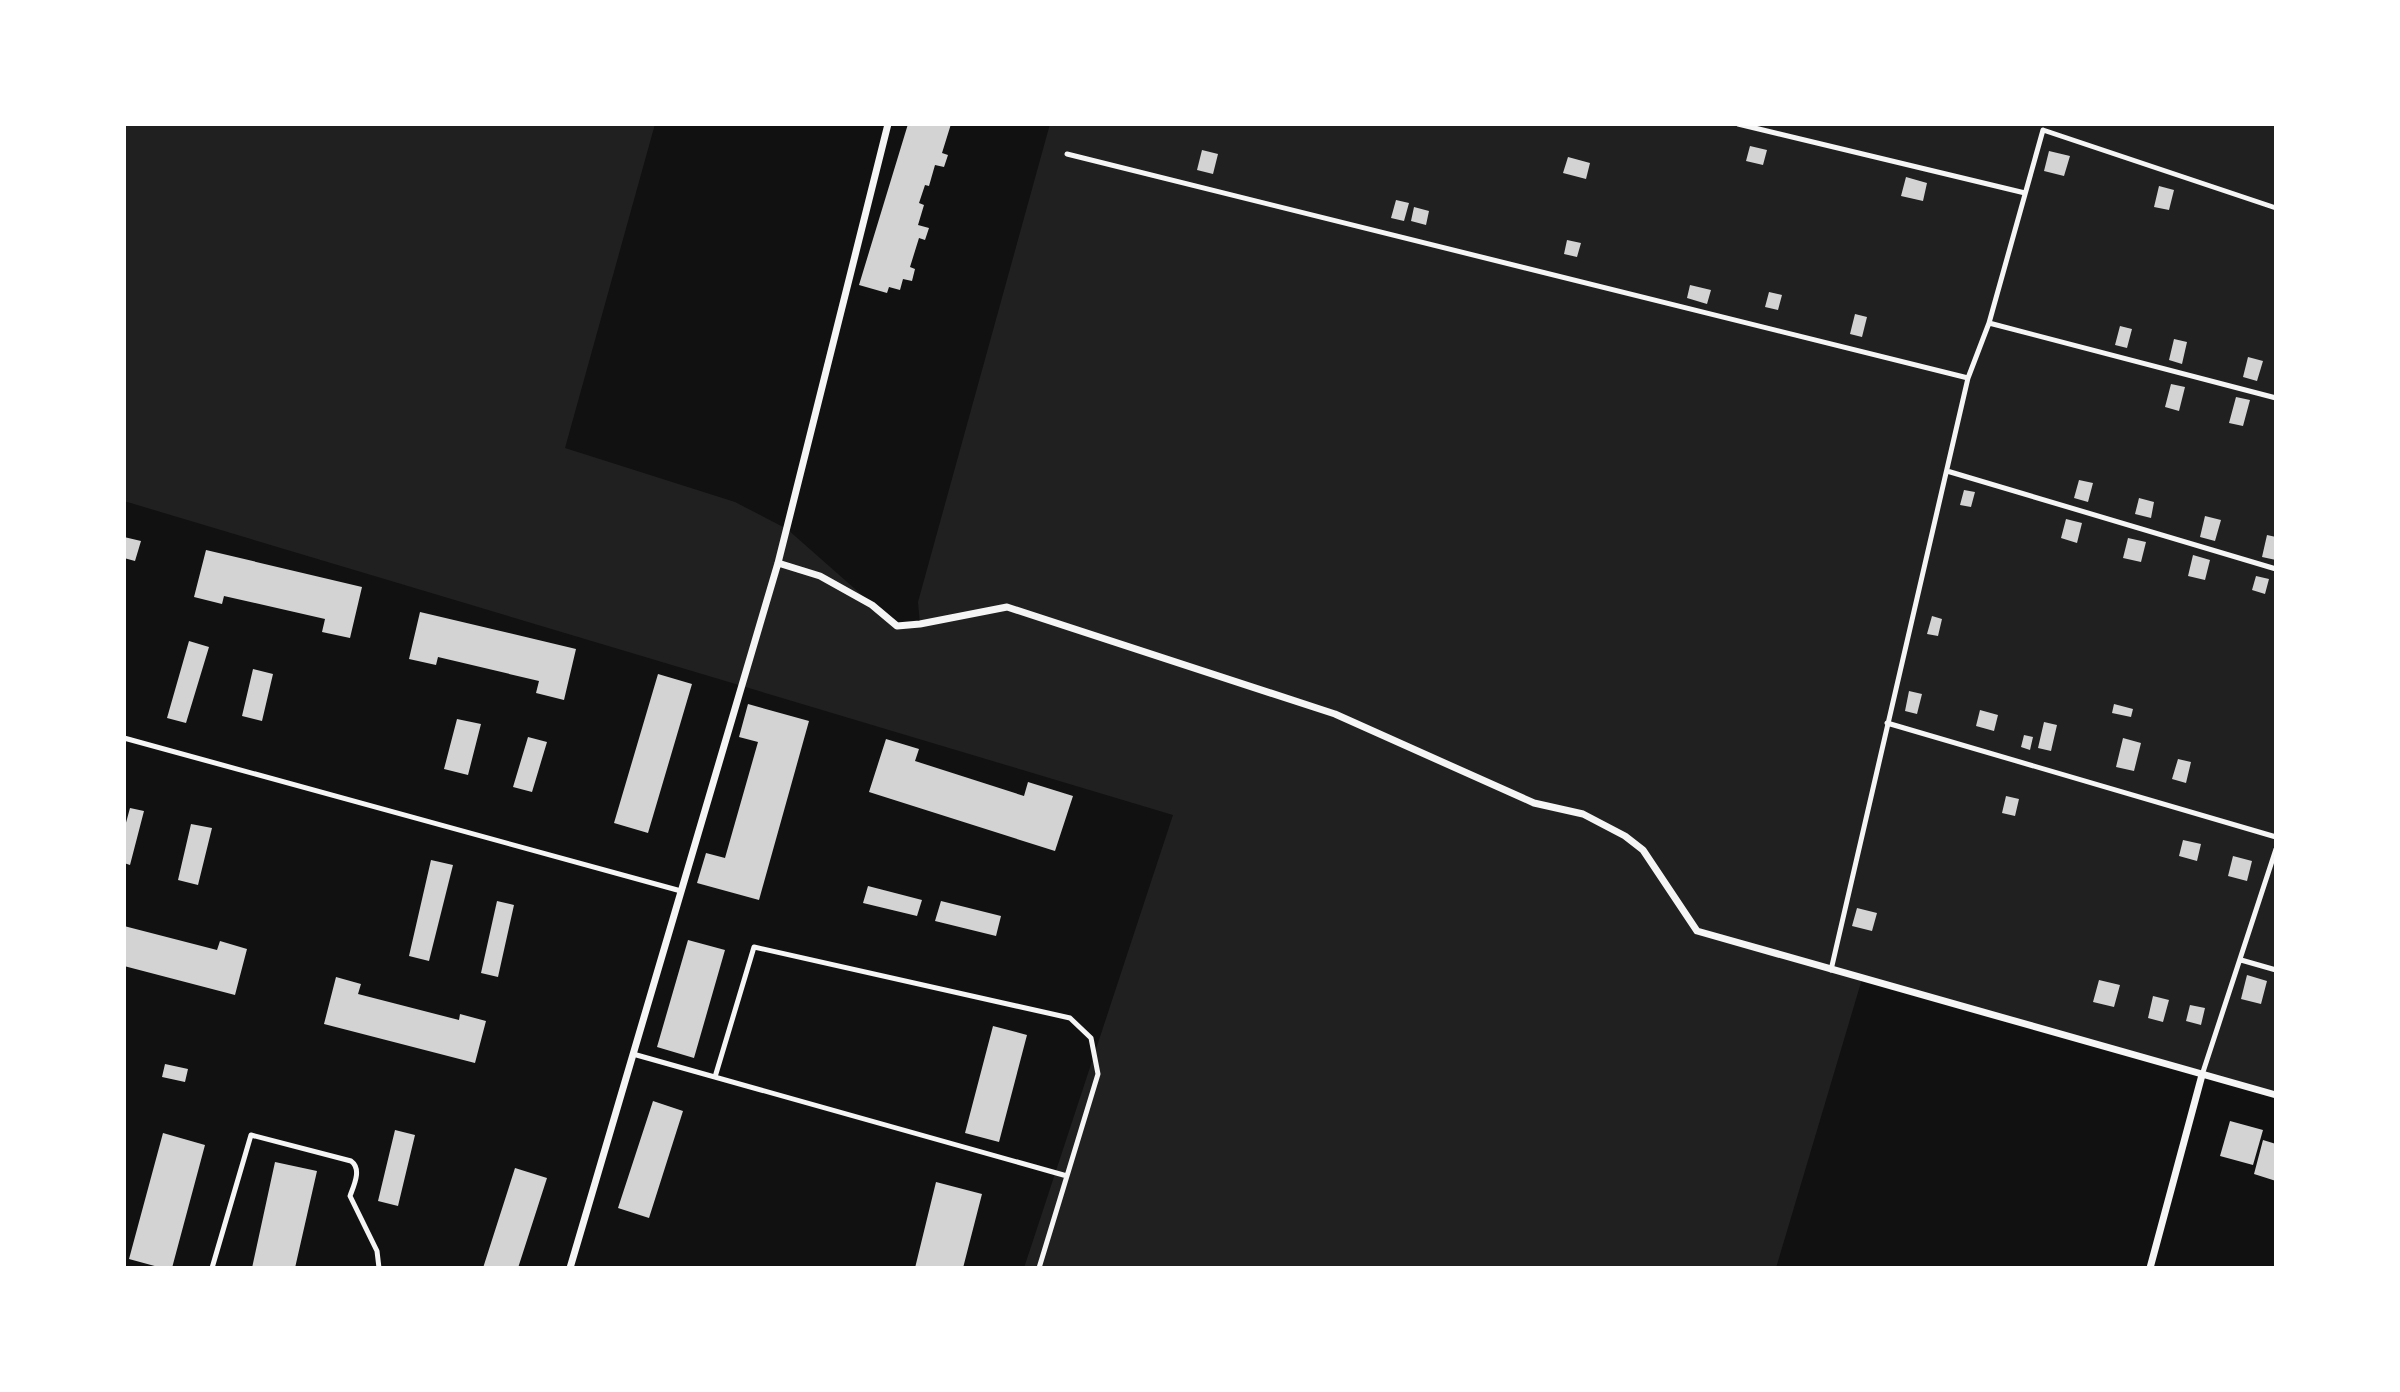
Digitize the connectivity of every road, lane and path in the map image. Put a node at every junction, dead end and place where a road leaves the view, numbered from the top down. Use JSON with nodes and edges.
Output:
{"nodes":[{"id":1,"x":888,"y":124,"type":"edge"},
{"id":2,"x":1738,"y":124,"type":"edge"},
{"id":3,"x":1067,"y":155,"type":"dead end"},
{"id":4,"x":2025,"y":193,"type":"junction"},
{"id":5,"x":2276,"y":208,"type":"edge"},
{"id":6,"x":1989,"y":323,"type":"junction"},
{"id":7,"x":1968,"y":378,"type":"junction"},
{"id":8,"x":2276,"y":397,"type":"edge"},
{"id":9,"x":1947,"y":471,"type":"junction"},
{"id":10,"x":778,"y":563,"type":"junction"},
{"id":11,"x":2276,"y":569,"type":"edge"},
{"id":12,"x":1887,"y":723,"type":"junction"},
{"id":13,"x":124,"y":738,"type":"edge"},
{"id":14,"x":2276,"y":837,"type":"edge"},
{"id":15,"x":2276,"y":849,"type":"edge"},
{"id":16,"x":681,"y":891,"type":"junction"},
{"id":17,"x":2241,"y":960,"type":"junction"},
{"id":18,"x":1831,"y":970,"type":"junction"},
{"id":19,"x":2276,"y":970,"type":"edge"},
{"id":20,"x":633,"y":1054,"type":"junction"},
{"id":21,"x":2202,"y":1075,"type":"junction"},
{"id":22,"x":715,"y":1077,"type":"junction"},
{"id":23,"x":2276,"y":1095,"type":"edge"},
{"id":24,"x":1067,"y":1176,"type":"junction"},
{"id":25,"x":212,"y":1268,"type":"edge"},
{"id":26,"x":379,"y":1268,"type":"edge"},
{"id":27,"x":570,"y":1268,"type":"edge"},
{"id":28,"x":1039,"y":1268,"type":"edge"},
{"id":29,"x":2150,"y":1268,"type":"edge"}],
"edges":[{"from":1,"to":10,"type":"street"},
{"from":2,"to":4,"type":"lane"},
{"from":3,"to":7,"type":"lane"},
{"from":4,"to":5,"type":"lane"},
{"from":4,"to":6,"type":"lane"},
{"from":6,"to":7,"type":"lane"},
{"from":6,"to":8,"type":"lane"},
{"from":7,"to":9,"type":"lane"},
{"from":9,"to":11,"type":"lane"},
{"from":9,"to":12,"type":"lane"},
{"from":10,"to":16,"type":"street"},
{"from":10,"to":18,"type":"street"},
{"from":12,"to":14,"type":"lane"},
{"from":12,"to":18,"type":"lane"},
{"from":13,"to":16,"type":"lane"},
{"from":15,"to":17,"type":"lane"},
{"from":16,"to":20,"type":"street"},
{"from":17,"to":19,"type":"lane"},
{"from":17,"to":21,"type":"lane"},
{"from":18,"to":21,"type":"street"},
{"from":20,"to":22,"type":"lane"},
{"from":20,"to":27,"type":"street"},
{"from":21,"to":23,"type":"street"},
{"from":21,"to":29,"type":"street"},
{"from":22,"to":24,"type":"lane"},
{"from":22,"to":24,"type":"lane"},
{"from":24,"to":28,"type":"lane"},
{"from":25,"to":26,"type":"lane"}]}
